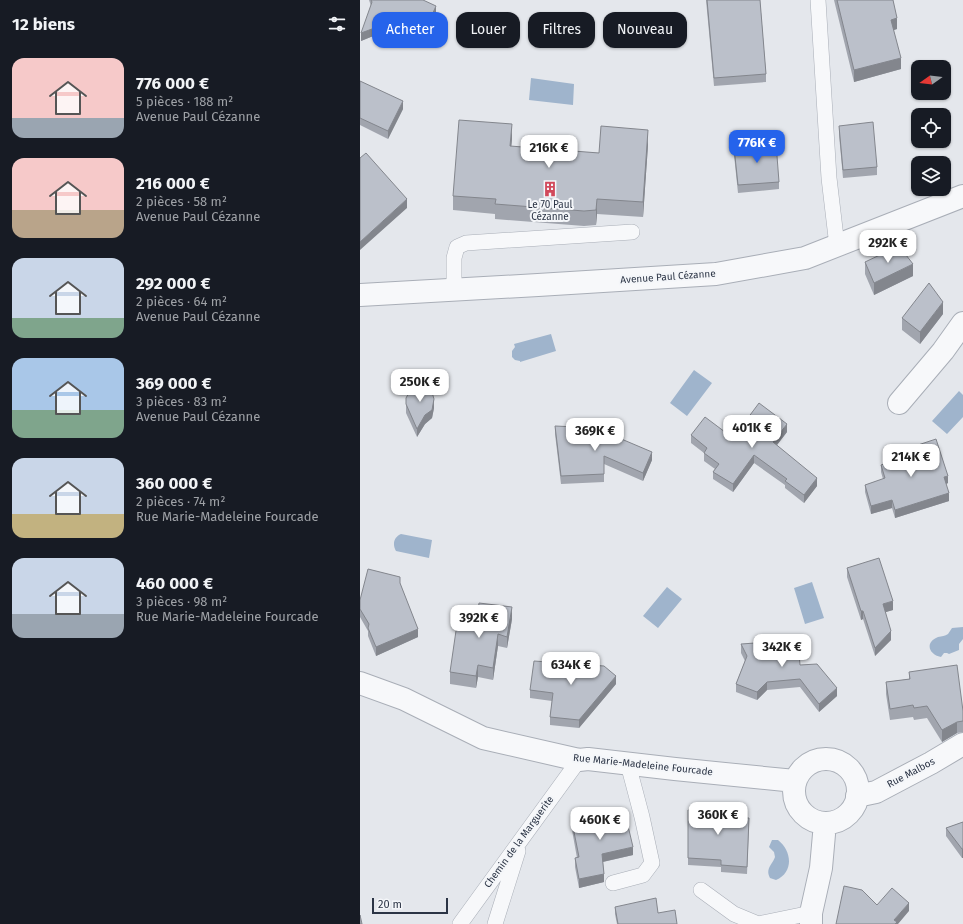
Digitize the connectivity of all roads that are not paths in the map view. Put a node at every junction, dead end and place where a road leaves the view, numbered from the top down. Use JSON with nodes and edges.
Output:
{"nodes":[{"id":1,"x":818,"y":0,"type":"edge"},
{"id":2,"x":963,"y":196,"type":"edge"},
{"id":3,"x":632,"y":232,"type":"dead end"},
{"id":4,"x":837,"y":246,"type":"junction"},
{"id":5,"x":454,"y":290,"type":"junction"},
{"id":6,"x":360,"y":295,"type":"edge"},
{"id":7,"x":963,"y":323,"type":"edge"},
{"id":8,"x":899,"y":403,"type":"dead end"},
{"id":9,"x":360,"y":683,"type":"edge"},
{"id":10,"x":963,"y":744,"type":"edge"},
{"id":11,"x":579,"y":760,"type":"junction"},
{"id":12,"x":628,"y":764,"type":"junction"},
{"id":13,"x":796,"y":781,"type":"junction"},
{"id":14,"x":857,"y":796,"type":"junction"},
{"id":15,"x":825,"y":823,"type":"junction"},
{"id":16,"x":522,"y":838,"type":"junction"},
{"id":17,"x":613,"y":883,"type":"dead end"},
{"id":18,"x":701,"y":890,"type":"dead end"},
{"id":19,"x":811,"y":919,"type":"edge"},
{"id":20,"x":460,"y":924,"type":"edge"},
{"id":21,"x":495,"y":924,"type":"edge"}],
"edges":[{"from":1,"to":4,"type":"lane"},
{"from":2,"to":4,"type":"street","name":"Avenue Paul Cézanne"},
{"from":3,"to":5,"type":"lane"},
{"from":4,"to":5,"type":"street","name":"Avenue Paul Cézanne"},
{"from":5,"to":6,"type":"street","name":"Avenue Paul Cézanne"},
{"from":7,"to":8,"type":"street"},
{"from":9,"to":11,"type":"street","name":"Rue Marie-Madeleine Fourcade"},
{"from":10,"to":14,"type":"street","name":"Rue Malbos"},
{"from":11,"to":12,"type":"street","name":"Rue Marie-Madeleine Fourcade"},
{"from":11,"to":16,"type":"lane","name":"Chemin de la Marguerite"},
{"from":12,"to":13,"type":"street","name":"Rue Marie-Madeleine Fourcade"},
{"from":12,"to":17,"type":"lane"},
{"from":13,"to":14,"type":"street"},
{"from":13,"to":15,"type":"street"},
{"from":14,"to":15,"type":"street"},
{"from":15,"to":19,"type":"street"},
{"from":16,"to":20,"type":"lane","name":"Chemin de la Marguerite"},
{"from":16,"to":21,"type":"lane"},
{"from":18,"to":19,"type":"lane"}]}
